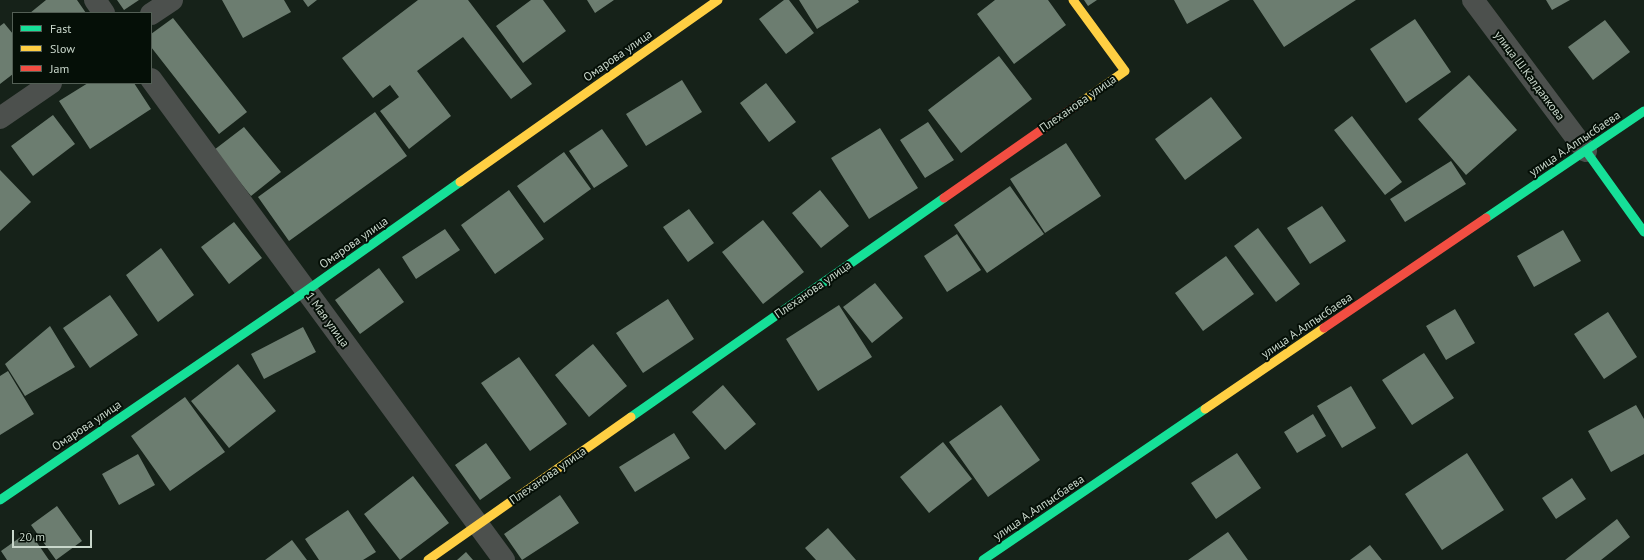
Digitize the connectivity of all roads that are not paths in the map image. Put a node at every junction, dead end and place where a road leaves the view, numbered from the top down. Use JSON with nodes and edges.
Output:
{"nodes":[{"id":1,"x":95,"y":0,"type":"edge"},
{"id":2,"x":172,"y":0,"type":"edge"},
{"id":3,"x":718,"y":0,"type":"edge"},
{"id":4,"x":1073,"y":0,"type":"edge"},
{"id":5,"x":1473,"y":0,"type":"edge"},
{"id":6,"x":103,"y":12,"type":"edge"},
{"id":7,"x":152,"y":13,"type":"edge"},
{"id":8,"x":152,"y":80,"type":"edge"},
{"id":9,"x":50,"y":84,"type":"edge"},
{"id":10,"x":1644,"y":111,"type":"edge"},
{"id":11,"x":0,"y":118,"type":"edge"},
{"id":12,"x":1586,"y":151,"type":"junction"},
{"id":13,"x":1644,"y":232,"type":"edge"},
{"id":14,"x":306,"y":291,"type":"junction"},
{"id":15,"x":0,"y":500,"type":"edge"},
{"id":16,"x":478,"y":525,"type":"junction"},
{"id":17,"x":428,"y":560,"type":"edge"},
{"id":18,"x":504,"y":560,"type":"edge"},
{"id":19,"x":983,"y":560,"type":"edge"}],
"edges":[{"from":1,"to":6,"type":"street"},
{"from":2,"to":7,"type":"street"},
{"from":3,"to":14,"type":"street","name":"Омарова улица"},
{"from":4,"to":16,"type":"street","name":"Плеханова улица"},
{"from":5,"to":12,"type":"street","name":"улица Ш.Калдаякова"},
{"from":8,"to":14,"type":"street","name":"1 Мая улица"},
{"from":9,"to":11,"type":"street"},
{"from":10,"to":12,"type":"street","name":"улица А.Алпысбаева"},
{"from":12,"to":13,"type":"street"},
{"from":12,"to":19,"type":"street","name":"улица А.Алпысбаева"},
{"from":14,"to":15,"type":"street","name":"Омарова улица"},
{"from":14,"to":16,"type":"street","name":"1 Мая улица"},
{"from":16,"to":17,"type":"street","name":"Плеханова улица"},
{"from":16,"to":18,"type":"street","name":"1 Мая улица"}]}
